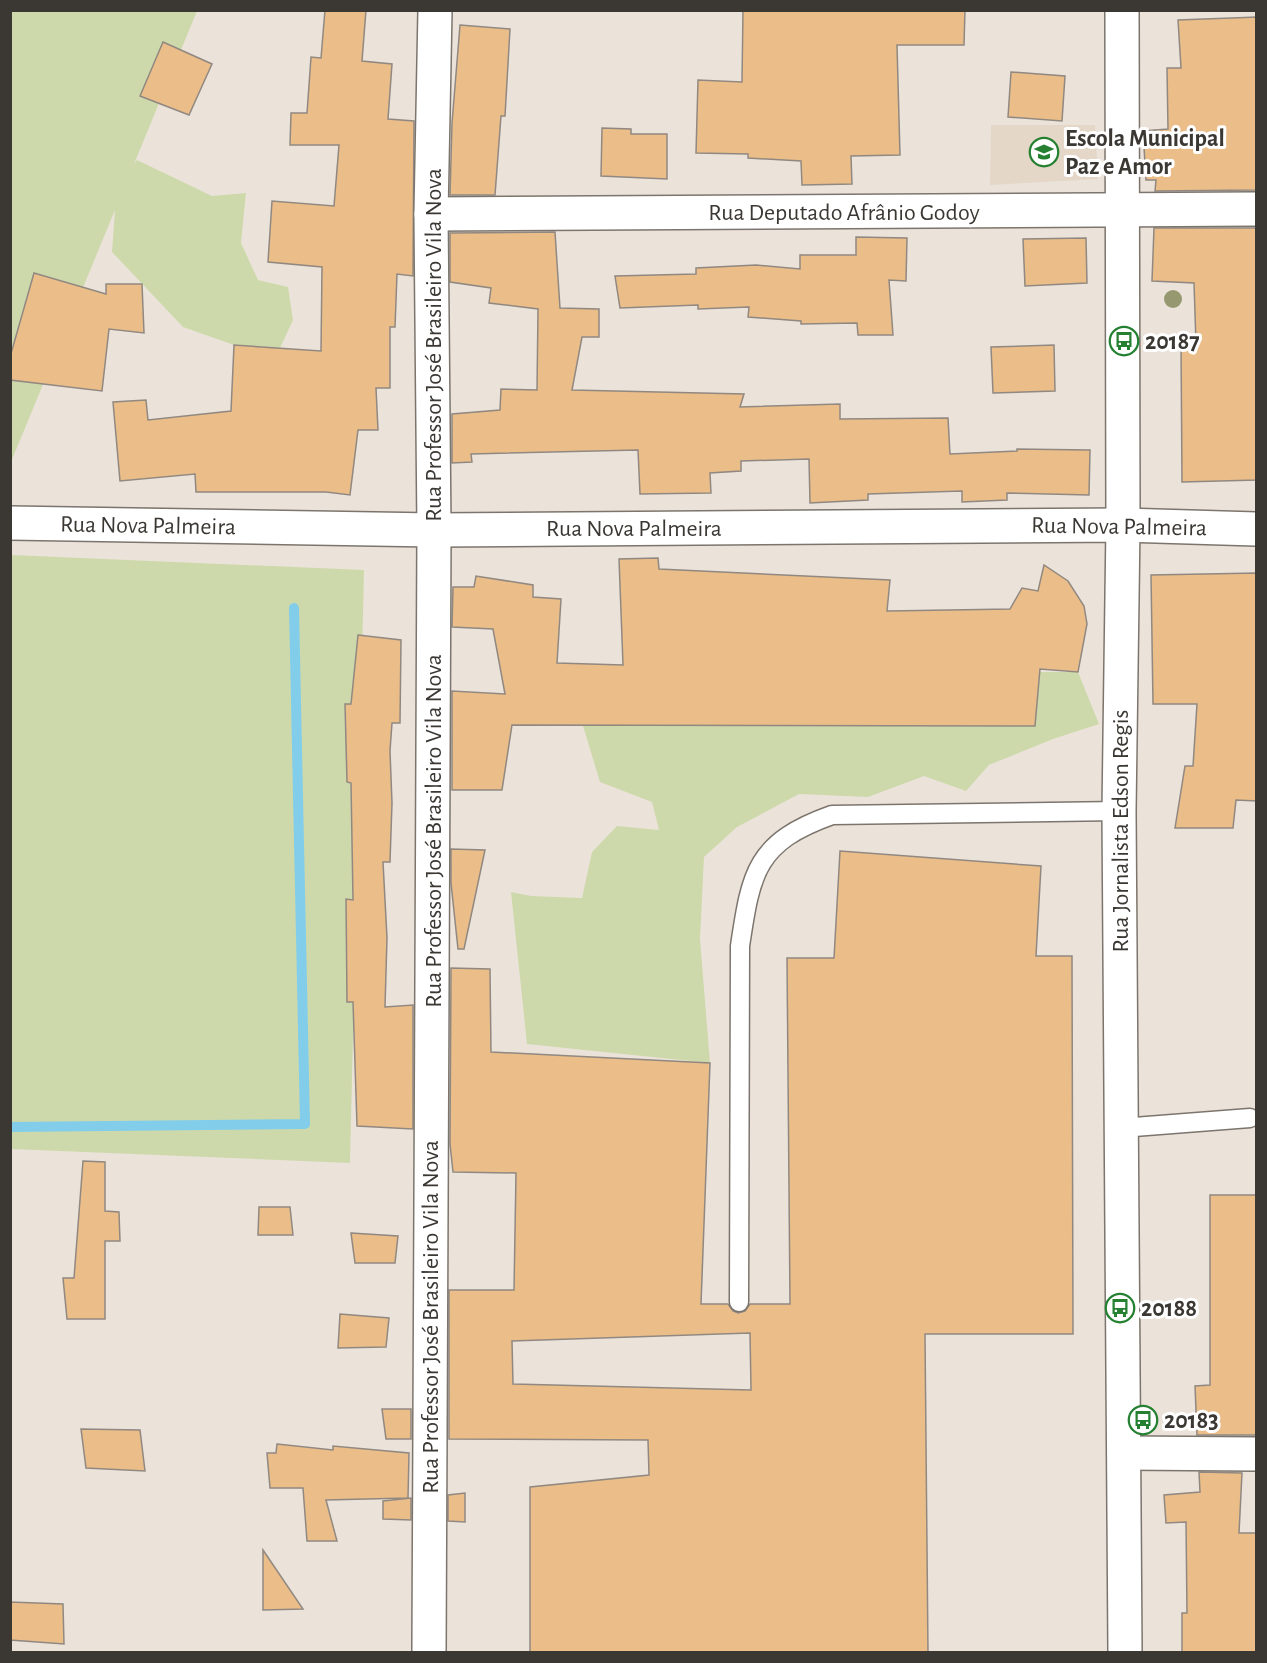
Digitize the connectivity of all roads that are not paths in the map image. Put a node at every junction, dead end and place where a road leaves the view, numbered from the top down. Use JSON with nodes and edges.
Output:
{"nodes":[{"id":1,"x":435,"y":10,"type":"edge"},
{"id":2,"x":1122,"y":10,"type":"edge"},
{"id":3,"x":1257,"y":209,"type":"edge"},
{"id":4,"x":1124,"y":211,"type":"junction"},
{"id":5,"x":431,"y":214,"type":"junction"},
{"id":6,"x":10,"y":523,"type":"edge"},
{"id":7,"x":1124,"y":525,"type":"junction"},
{"id":8,"x":1257,"y":529,"type":"edge"},
{"id":9,"x":434,"y":530,"type":"junction"},
{"id":10,"x":1119,"y":811,"type":"junction"},
{"id":11,"x":1250,"y":1118,"type":"dead end"},
{"id":12,"x":1121,"y":1128,"type":"junction"},
{"id":13,"x":739,"y":1302,"type":"dead end"},
{"id":14,"x":1124,"y":1453,"type":"junction"},
{"id":15,"x":1257,"y":1454,"type":"edge"},
{"id":16,"x":429,"y":1653,"type":"edge"},
{"id":17,"x":1125,"y":1653,"type":"edge"}],
"edges":[{"from":1,"to":5,"type":"street","name":"Rua Professor José Brasileiro Vila Nova"},
{"from":2,"to":4,"type":"street","name":"Rua Jornalista Edson Regis"},
{"from":3,"to":4,"type":"street","name":"Rua Deputado Afrânio Godoy"},
{"from":4,"to":5,"type":"street","name":"Rua Deputado Afrânio Godoy"},
{"from":4,"to":7,"type":"street","name":"Rua Jornalista Edson Regis"},
{"from":5,"to":9,"type":"street","name":"Rua Professor José Brasileiro Vila Nova"},
{"from":6,"to":9,"type":"street","name":"Rua Nova Palmeira"},
{"from":7,"to":8,"type":"street","name":"Rua Nova Palmeira"},
{"from":7,"to":9,"type":"street","name":"Rua Nova Palmeira"},
{"from":7,"to":10,"type":"street","name":"Rua Jornalista Edson Regis"},
{"from":9,"to":16,"type":"street","name":"Rua Professor José Brasileiro Vila Nova"},
{"from":10,"to":12,"type":"street","name":"Rua Jornalista Edson Regis"},
{"from":10,"to":13,"type":"lane"},
{"from":11,"to":12,"type":"lane"},
{"from":12,"to":14,"type":"street","name":"Rua Jornalista Edson Regis"},
{"from":14,"to":15,"type":"street"},
{"from":14,"to":17,"type":"street","name":"Rua Jornalista Edson Regis"}]}
